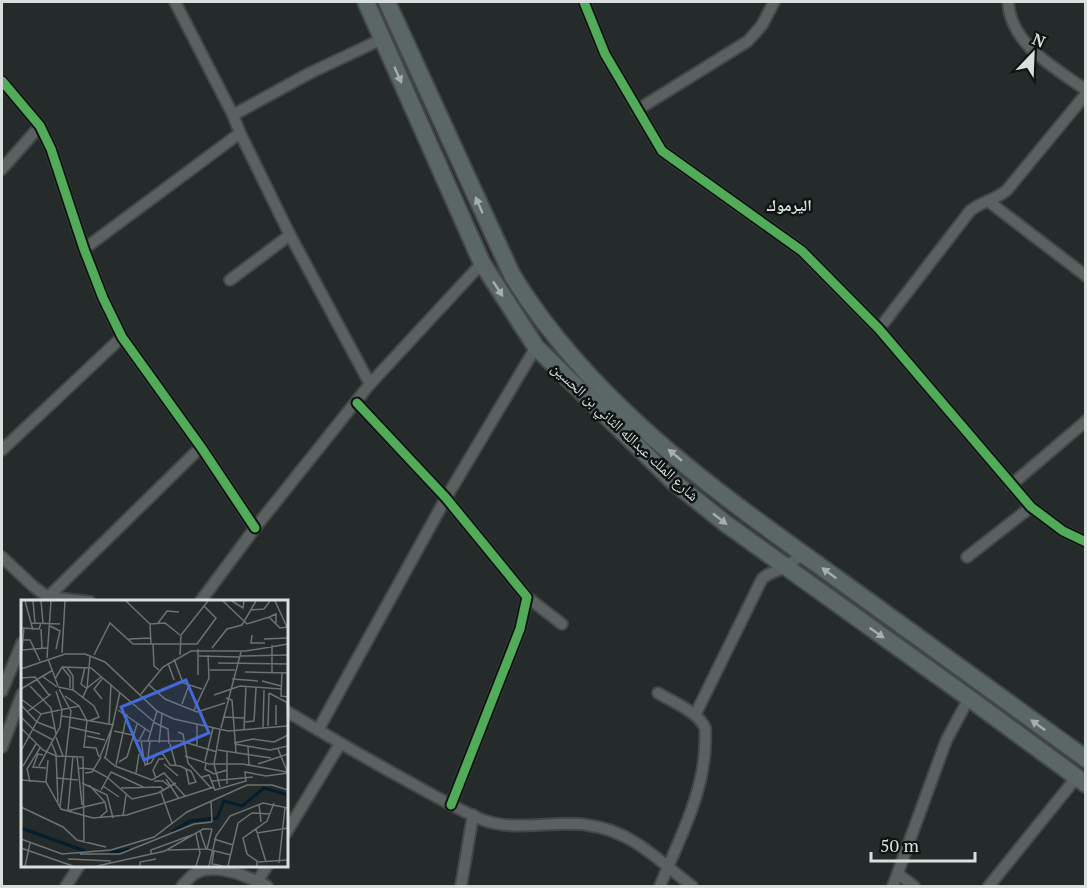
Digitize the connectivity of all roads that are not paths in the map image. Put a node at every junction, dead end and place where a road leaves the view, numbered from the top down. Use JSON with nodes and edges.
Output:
{"nodes":[{"id":1,"x":175,"y":2,"type":"edge"},
{"id":2,"x":366,"y":2,"type":"edge"},
{"id":3,"x":387,"y":2,"type":"edge"},
{"id":4,"x":584,"y":2,"type":"edge"},
{"id":5,"x":774,"y":2,"type":"edge"},
{"id":6,"x":1008,"y":2,"type":"edge"},
{"id":7,"x":382,"y":39,"type":"junction"},
{"id":8,"x":2,"y":81,"type":"edge"},
{"id":9,"x":1086,"y":92,"type":"edge"},
{"id":10,"x":637,"y":110,"type":"junction"},
{"id":11,"x":233,"y":115,"type":"junction"},
{"id":12,"x":40,"y":126,"type":"junction"},
{"id":13,"x":240,"y":133,"type":"junction"},
{"id":14,"x":2,"y":169,"type":"edge"},
{"id":15,"x":988,"y":201,"type":"junction"},
{"id":16,"x":290,"y":235,"type":"junction"},
{"id":17,"x":84,"y":249,"type":"junction"},
{"id":18,"x":482,"y":263,"type":"junction"},
{"id":19,"x":1086,"y":276,"type":"edge"},
{"id":20,"x":230,"y":280,"type":"dead end"},
{"id":21,"x":879,"y":329,"type":"junction"},
{"id":22,"x":122,"y":337,"type":"junction"},
{"id":23,"x":536,"y":347,"type":"junction"},
{"id":24,"x":370,"y":384,"type":"junction"},
{"id":25,"x":357,"y":403,"type":"junction"},
{"id":26,"x":1086,"y":421,"type":"edge"},
{"id":27,"x":201,"y":447,"type":"junction"},
{"id":28,"x":2,"y":450,"type":"edge"},
{"id":29,"x":1011,"y":485,"type":"junction"},
{"id":30,"x":446,"y":498,"type":"junction"},
{"id":31,"x":1031,"y":507,"type":"junction"},
{"id":32,"x":255,"y":528,"type":"junction"},
{"id":33,"x":1086,"y":542,"type":"edge"},
{"id":34,"x":803,"y":554,"type":"junction"},
{"id":35,"x":2,"y":557,"type":"edge"},
{"id":36,"x":967,"y":557,"type":"dead end"},
{"id":37,"x":785,"y":567,"type":"junction"},
{"id":38,"x":528,"y":597,"type":"junction"},
{"id":39,"x":46,"y":599,"type":"edge"},
{"id":40,"x":66,"y":600,"type":"edge"},
{"id":41,"x":201,"y":600,"type":"edge"},
{"id":42,"x":562,"y":624,"type":"dead end"},
{"id":43,"x":21,"y":645,"type":"edge"},
{"id":44,"x":2,"y":691,"type":"edge"},
{"id":45,"x":658,"y":693,"type":"dead end"},
{"id":46,"x":21,"y":697,"type":"edge"},
{"id":47,"x":969,"y":698,"type":"junction"},
{"id":48,"x":288,"y":712,"type":"edge"},
{"id":49,"x":695,"y":715,"type":"junction"},
{"id":50,"x":318,"y":730,"type":"junction"},
{"id":51,"x":340,"y":744,"type":"junction"},
{"id":52,"x":2,"y":747,"type":"edge"},
{"id":53,"x":1086,"y":759,"type":"edge"},
{"id":54,"x":1081,"y":781,"type":"edge"},
{"id":55,"x":452,"y":805,"type":"junction"},
{"id":56,"x":473,"y":815,"type":"junction"},
{"id":57,"x":288,"y":830,"type":"edge"},
{"id":58,"x":78,"y":867,"type":"edge"},
{"id":59,"x":267,"y":867,"type":"edge"},
{"id":60,"x":668,"y":867,"type":"junction"},
{"id":61,"x":898,"y":874,"type":"junction"},
{"id":62,"x":262,"y":884,"type":"edge"},
{"id":63,"x":66,"y":886,"type":"edge"},
{"id":64,"x":182,"y":886,"type":"edge"},
{"id":65,"x":461,"y":886,"type":"edge"},
{"id":66,"x":660,"y":886,"type":"edge"},
{"id":67,"x":692,"y":886,"type":"edge"},
{"id":68,"x":893,"y":886,"type":"edge"},
{"id":69,"x":914,"y":886,"type":"edge"},
{"id":70,"x":989,"y":886,"type":"edge"}],
"edges":[{"from":1,"to":11,"type":"street"},
{"from":2,"to":7,"type":"main road","name":"شارع الملك عبدالله الثاني بن الحسين"},
{"from":34,"to":3,"type":"main road","name":"شارع الملك عبدالله الثاني بن الحسين","one_way":true},
{"from":4,"to":10,"type":"street"},
{"from":5,"to":10,"type":"street"},
{"from":6,"to":9,"type":"street"},
{"from":7,"to":11,"type":"street"},
{"from":7,"to":18,"type":"main road","name":"شارع الملك عبدالله الثاني بن الحسين","one_way":true},
{"from":8,"to":12,"type":"street"},
{"from":9,"to":15,"type":"street"},
{"from":10,"to":21,"type":"street"},
{"from":11,"to":13,"type":"street"},
{"from":12,"to":14,"type":"street"},
{"from":12,"to":17,"type":"street"},
{"from":13,"to":16,"type":"street"},
{"from":13,"to":17,"type":"street"},
{"from":15,"to":19,"type":"street"},
{"from":15,"to":21,"type":"street"},
{"from":16,"to":20,"type":"street"},
{"from":16,"to":24,"type":"street"},
{"from":17,"to":22,"type":"street"},
{"from":18,"to":23,"type":"main road","name":"شارع الملك عبدالله الثاني بن الحسين","one_way":true},
{"from":18,"to":24,"type":"street"},
{"from":21,"to":29,"type":"street"},
{"from":22,"to":27,"type":"street"},
{"from":22,"to":28,"type":"street"},
{"from":23,"to":30,"type":"street"},
{"from":23,"to":37,"type":"main road","name":"شارع الملك عبدالله الثاني بن الحسين","one_way":true},
{"from":24,"to":25,"type":"street"},
{"from":25,"to":30,"type":"street"},
{"from":25,"to":32,"type":"street"},
{"from":26,"to":29,"type":"street"},
{"from":27,"to":32,"type":"street"},
{"from":27,"to":39,"type":"street"},
{"from":29,"to":31,"type":"street"},
{"from":30,"to":38,"type":"street"},
{"from":30,"to":50,"type":"street"},
{"from":31,"to":33,"type":"street"},
{"from":31,"to":36,"type":"street"},
{"from":32,"to":41,"type":"street"},
{"from":34,"to":37,"type":"street"},
{"from":53,"to":34,"type":"main road","name":"شارع الملك عبدالله الثاني بن الحسين","one_way":true},
{"from":35,"to":39,"type":"street"},
{"from":37,"to":47,"type":"main road","name":"شارع الملك عبدالله الثاني بن الحسين","one_way":true},
{"from":37,"to":49,"type":"street"},
{"from":38,"to":42,"type":"street"},
{"from":38,"to":55,"type":"street"},
{"from":39,"to":40,"type":"street"},
{"from":43,"to":44,"type":"street"},
{"from":45,"to":49,"type":"street"},
{"from":46,"to":52,"type":"street"},
{"from":47,"to":54,"type":"main road","name":"شارع الملك عبدالله الثاني بن الحسين"},
{"from":47,"to":61,"type":"street"},
{"from":48,"to":50,"type":"street"},
{"from":49,"to":60,"type":"street"},
{"from":50,"to":51,"type":"street"},
{"from":51,"to":55,"type":"street"},
{"from":51,"to":57,"type":"street"},
{"from":54,"to":70,"type":"street"},
{"from":55,"to":56,"type":"street"},
{"from":56,"to":60,"type":"street"},
{"from":56,"to":65,"type":"street"},
{"from":58,"to":63,"type":"street"},
{"from":59,"to":62,"type":"street"},
{"from":60,"to":66,"type":"street"},
{"from":60,"to":67,"type":"street"},
{"from":61,"to":68,"type":"street"},
{"from":61,"to":69,"type":"street"},
{"from":62,"to":64,"type":"street"}]}
